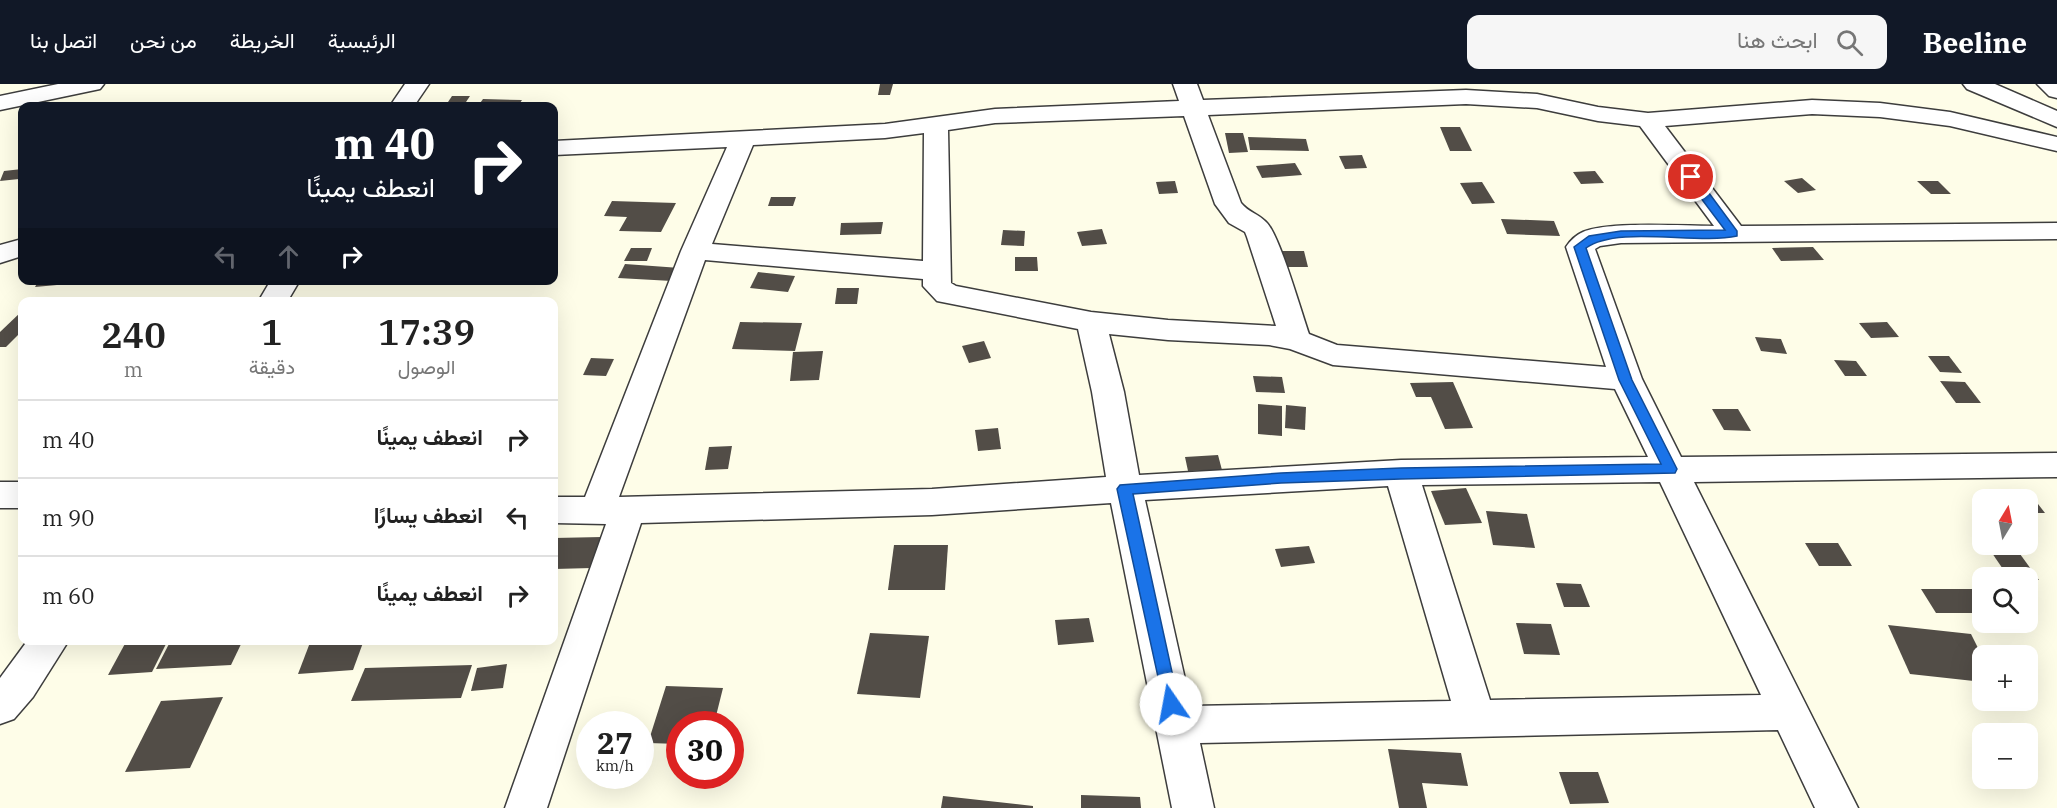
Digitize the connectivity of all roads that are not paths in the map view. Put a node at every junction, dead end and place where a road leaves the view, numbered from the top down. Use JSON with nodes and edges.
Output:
{"nodes":[{"id":1,"x":92,"y":84,"type":"edge"},
{"id":2,"x":417,"y":84,"type":"edge"},
{"id":3,"x":1976,"y":84,"type":"edge"},
{"id":4,"x":2049,"y":84,"type":"edge"},
{"id":5,"x":2057,"y":91,"type":"edge"},
{"id":6,"x":1188,"y":96,"type":"edge"},
{"id":7,"x":405,"y":102,"type":"edge"},
{"id":8,"x":0,"y":103,"type":"edge"},
{"id":9,"x":1648,"y":120,"type":"junction"},
{"id":10,"x":2057,"y":120,"type":"edge"},
{"id":11,"x":936,"y":125,"type":"junction"},
{"id":12,"x":743,"y":139,"type":"junction"},
{"id":13,"x":2057,"y":144,"type":"edge"},
{"id":14,"x":558,"y":148,"type":"edge"},
{"id":15,"x":2057,"y":231,"type":"edge"},
{"id":16,"x":1733,"y":233,"type":"junction"},
{"id":17,"x":18,"y":248,"type":"edge"},
{"id":18,"x":695,"y":252,"type":"junction"},
{"id":19,"x":0,"y":254,"type":"edge"},
{"id":20,"x":936,"y":271,"type":"junction"},
{"id":21,"x":1091,"y":322,"type":"junction"},
{"id":22,"x":1296,"y":340,"type":"junction"},
{"id":23,"x":1626,"y":380,"type":"junction"},
{"id":24,"x":2057,"y":465,"type":"edge"},
{"id":25,"x":1670,"y":469,"type":"junction"},
{"id":26,"x":1401,"y":473,"type":"junction"},
{"id":27,"x":1125,"y":489,"type":"junction"},
{"id":28,"x":0,"y":495,"type":"edge"},
{"id":29,"x":18,"y":495,"type":"edge"},
{"id":30,"x":558,"y":510,"type":"edge"},
{"id":31,"x":613,"y":511,"type":"junction"},
{"id":32,"x":47,"y":645,"type":"edge"},
{"id":33,"x":0,"y":706,"type":"edge"},
{"id":34,"x":1790,"y":712,"type":"junction"},
{"id":35,"x":1476,"y":718,"type":"junction"},
{"id":36,"x":1175,"y":725,"type":"junction"},
{"id":37,"x":526,"y":808,"type":"edge"},
{"id":38,"x":1193,"y":808,"type":"edge"},
{"id":39,"x":1837,"y":808,"type":"edge"}],
"edges":[{"from":1,"to":8,"type":"street"},
{"from":2,"to":7,"type":"street"},
{"from":3,"to":10,"type":"street"},
{"from":4,"to":5,"type":"street"},
{"from":6,"to":9,"type":"street"},
{"from":6,"to":11,"type":"street"},
{"from":6,"to":22,"type":"street"},
{"from":9,"to":13,"type":"street"},
{"from":9,"to":16,"type":"street"},
{"from":11,"to":12,"type":"street"},
{"from":11,"to":20,"type":"street"},
{"from":12,"to":14,"type":"street"},
{"from":12,"to":18,"type":"street"},
{"from":15,"to":16,"type":"street"},
{"from":16,"to":23,"type":"street"},
{"from":17,"to":19,"type":"street"},
{"from":18,"to":20,"type":"street"},
{"from":18,"to":31,"type":"street"},
{"from":20,"to":21,"type":"street"},
{"from":21,"to":22,"type":"street"},
{"from":21,"to":27,"type":"street"},
{"from":22,"to":23,"type":"street"},
{"from":23,"to":25,"type":"street"},
{"from":24,"to":25,"type":"street"},
{"from":25,"to":26,"type":"street"},
{"from":25,"to":34,"type":"street"},
{"from":26,"to":27,"type":"street"},
{"from":26,"to":35,"type":"street"},
{"from":27,"to":31,"type":"street"},
{"from":27,"to":36,"type":"street"},
{"from":28,"to":29,"type":"street"},
{"from":30,"to":31,"type":"street"},
{"from":31,"to":37,"type":"street"},
{"from":32,"to":33,"type":"street"},
{"from":34,"to":35,"type":"street"},
{"from":34,"to":39,"type":"street"},
{"from":35,"to":36,"type":"street"},
{"from":36,"to":38,"type":"street"}]}
